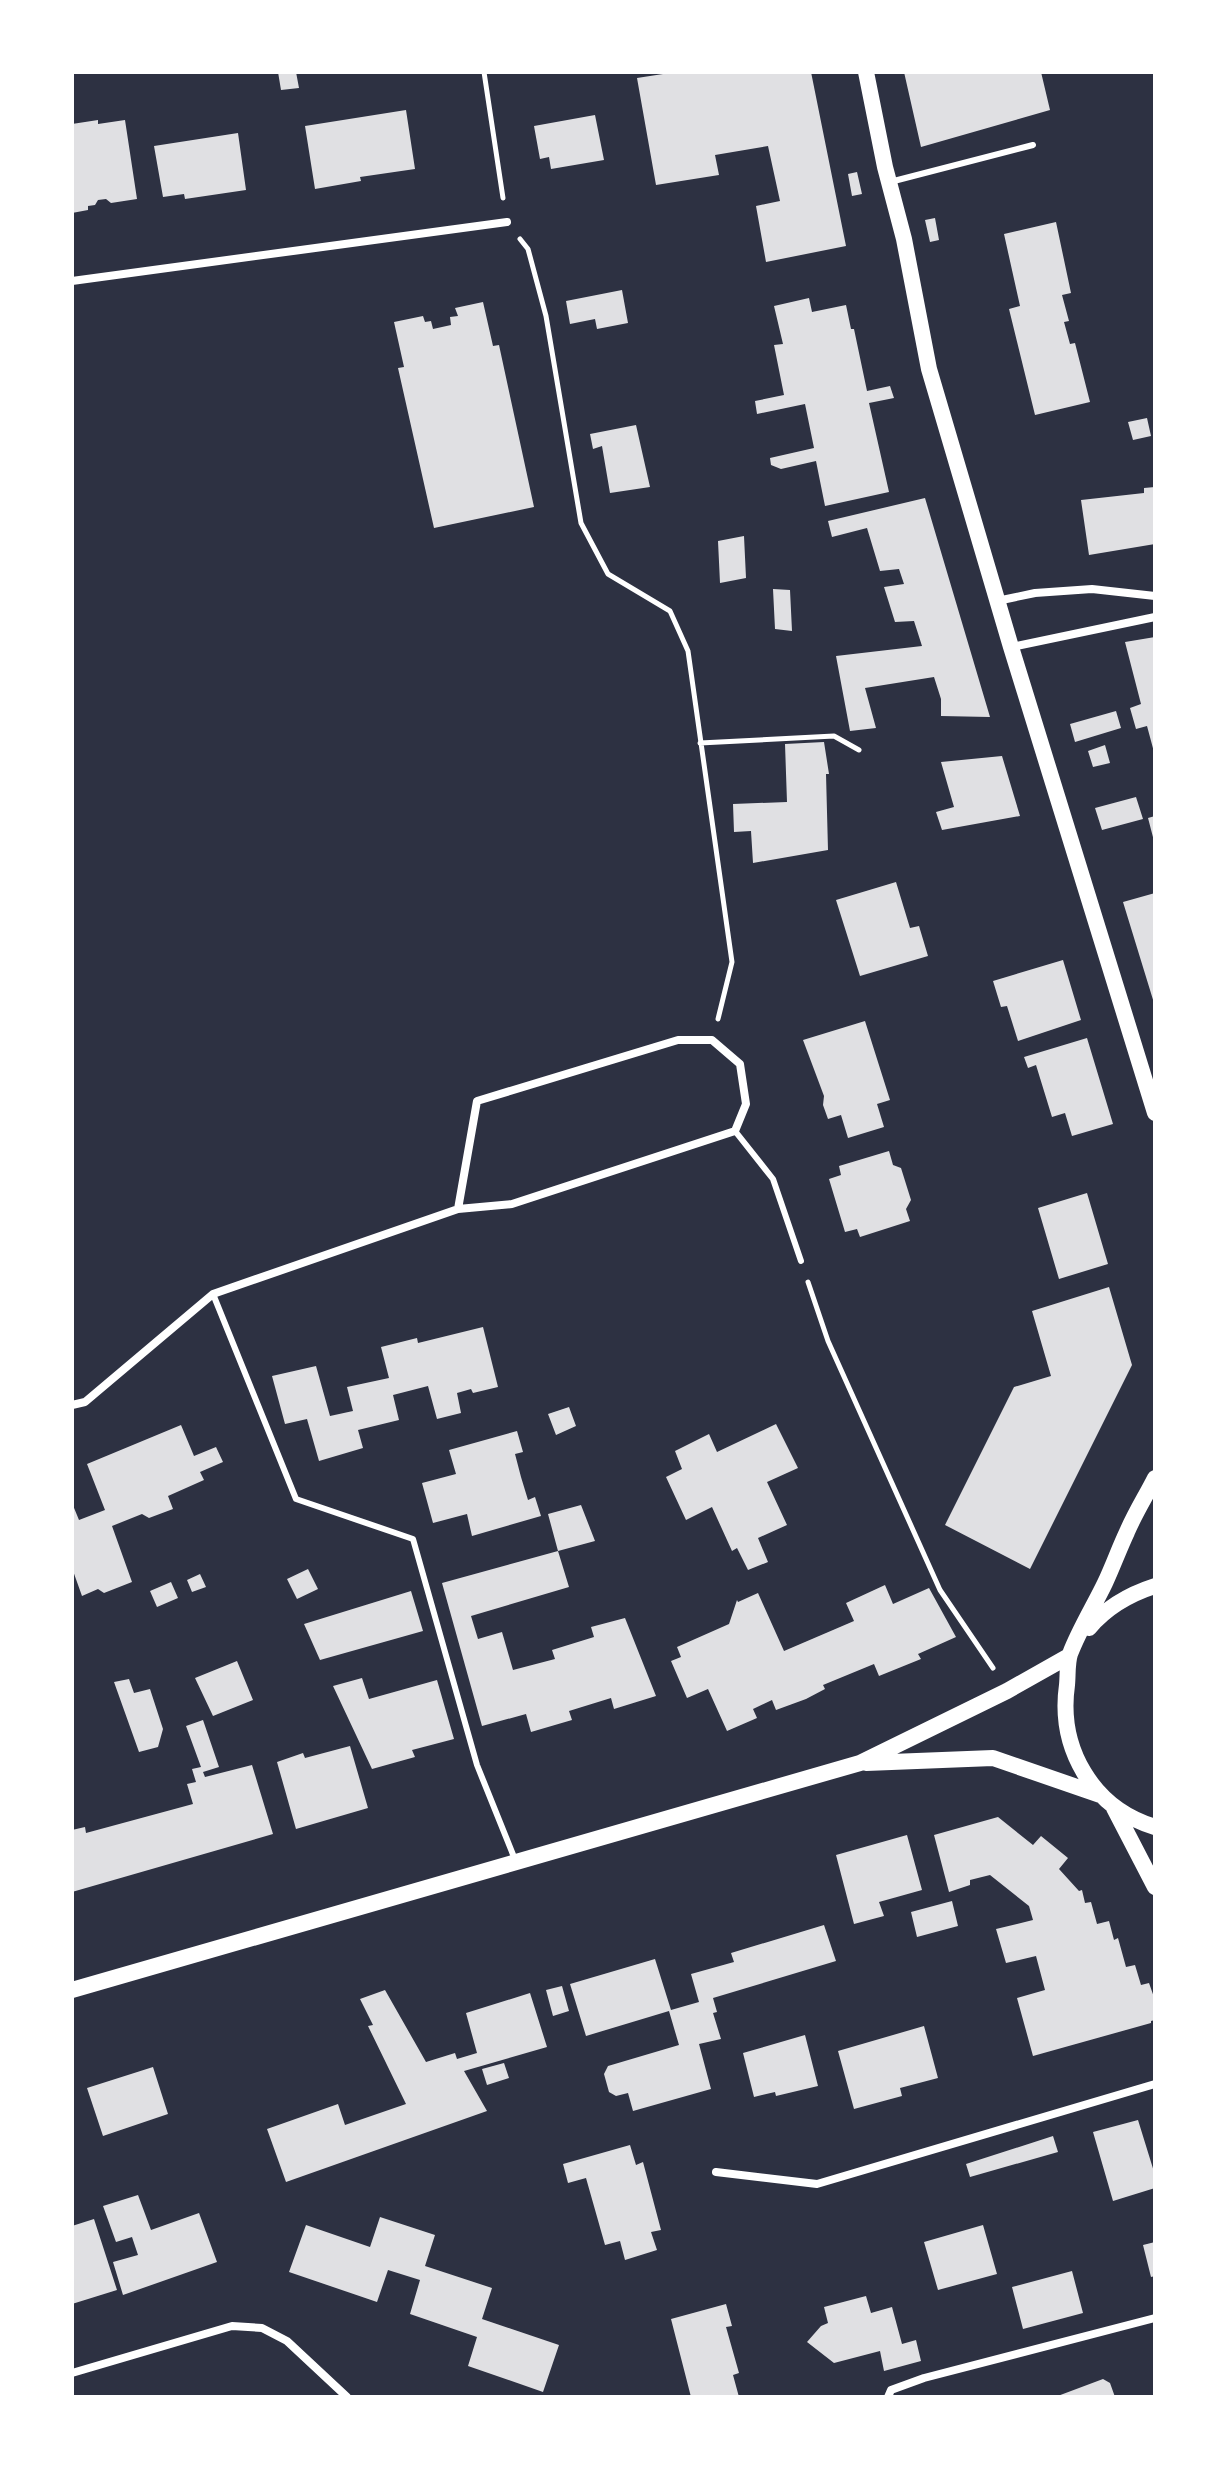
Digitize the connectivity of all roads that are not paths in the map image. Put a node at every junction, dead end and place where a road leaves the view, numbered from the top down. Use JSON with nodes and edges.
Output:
{"nodes":[{"id":1,"x":866,"y":72,"type":"edge"},
{"id":2,"x":1033,"y":145,"type":"dead end"},
{"id":3,"x":890,"y":182,"type":"junction"},
{"id":4,"x":507,"y":222,"type":"road end"},
{"id":5,"x":72,"y":281,"type":"edge"},
{"id":6,"x":1155,"y":596,"type":"edge"},
{"id":7,"x":997,"y":601,"type":"junction"},
{"id":8,"x":1155,"y":617,"type":"edge"},
{"id":9,"x":1011,"y":647,"type":"junction"},
{"id":10,"x":1155,"y":1113,"type":"edge"},
{"id":11,"x":735,"y":1131,"type":"junction"},
{"id":12,"x":458,"y":1209,"type":"junction"},
{"id":13,"x":801,"y":1261,"type":"road end"},
{"id":14,"x":213,"y":1294,"type":"junction"},
{"id":15,"x":72,"y":1405,"type":"edge"},
{"id":16,"x":1155,"y":1478,"type":"edge"},
{"id":17,"x":1155,"y":1586,"type":"edge"},
{"id":18,"x":1073,"y":1649,"type":"junction"},
{"id":19,"x":860,"y":1763,"type":"junction"},
{"id":20,"x":1100,"y":1795,"type":"junction"},
{"id":21,"x":1113,"y":1806,"type":"junction"},
{"id":22,"x":1155,"y":1827,"type":"edge"},
{"id":23,"x":516,"y":1862,"type":"junction"},
{"id":24,"x":1155,"y":1887,"type":"edge"},
{"id":25,"x":72,"y":1990,"type":"edge"},
{"id":26,"x":1155,"y":2084,"type":"edge"},
{"id":27,"x":716,"y":2172,"type":"dead end"},
{"id":28,"x":1155,"y":2318,"type":"edge"},
{"id":29,"x":72,"y":2373,"type":"edge"},
{"id":30,"x":347,"y":2397,"type":"edge"},
{"id":31,"x":888,"y":2397,"type":"edge"}],
"edges":[{"from":1,"to":3,"type":"main road"},
{"from":2,"to":3,"type":"lane"},
{"from":3,"to":7,"type":"main road"},
{"from":4,"to":5,"type":"street"},
{"from":6,"to":7,"type":"street"},
{"from":7,"to":9,"type":"main road"},
{"from":8,"to":9,"type":"street"},
{"from":9,"to":10,"type":"main road"},
{"from":11,"to":12,"type":"street"},
{"from":11,"to":12,"type":"street"},
{"from":11,"to":13,"type":"lane"},
{"from":12,"to":14,"type":"street"},
{"from":14,"to":15,"type":"street"},
{"from":14,"to":23,"type":"lane"},
{"from":16,"to":18,"type":"main road"},
{"from":17,"to":18,"type":"main road"},
{"from":18,"to":19,"type":"main road"},
{"from":18,"to":20,"type":"main road"},
{"from":19,"to":20,"type":"main road"},
{"from":19,"to":23,"type":"main road"},
{"from":20,"to":21,"type":"main road"},
{"from":21,"to":22,"type":"main road"},
{"from":21,"to":24,"type":"main road"},
{"from":23,"to":25,"type":"main road"},
{"from":26,"to":27,"type":"street"},
{"from":28,"to":31,"type":"street"},
{"from":29,"to":30,"type":"street"}]}
